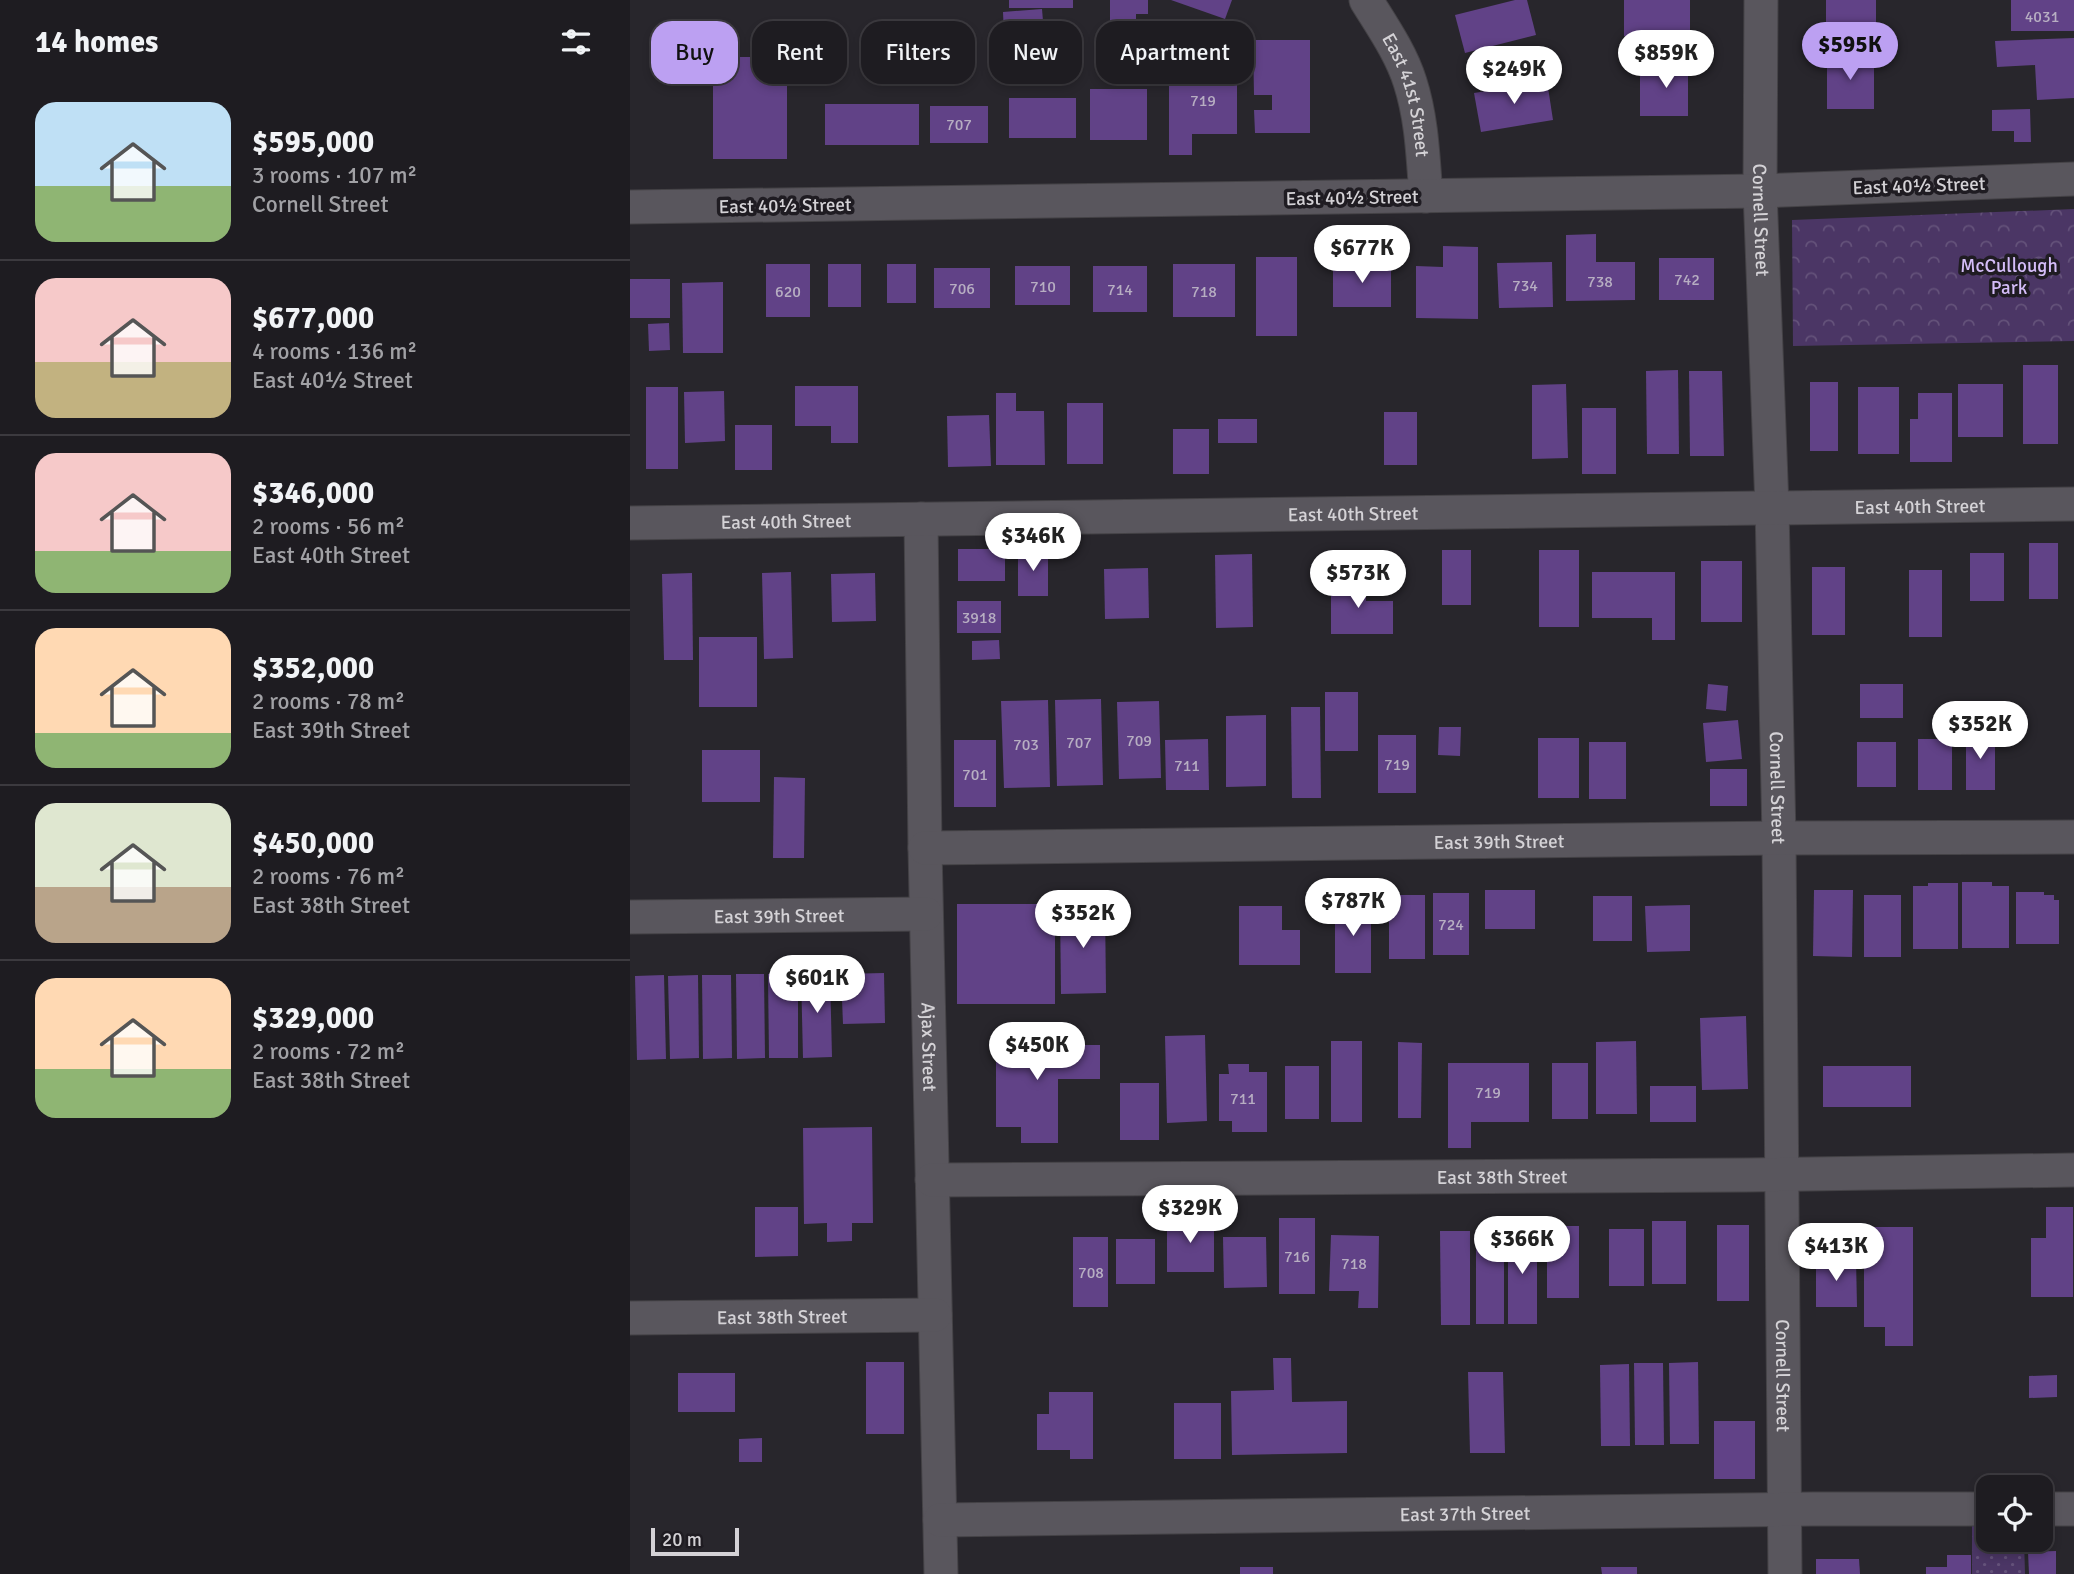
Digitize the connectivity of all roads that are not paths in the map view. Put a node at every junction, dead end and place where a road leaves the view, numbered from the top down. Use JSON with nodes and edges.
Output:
{"nodes":[{"id":1,"x":1366,"y":0,"type":"edge"},
{"id":2,"x":1761,"y":0,"type":"edge"},
{"id":3,"x":2074,"y":179,"type":"edge"},
{"id":4,"x":1760,"y":191,"type":"junction"},
{"id":5,"x":1426,"y":196,"type":"junction"},
{"id":6,"x":630,"y":207,"type":"edge"},
{"id":7,"x":2074,"y":504,"type":"edge"},
{"id":8,"x":1772,"y":507,"type":"junction"},
{"id":9,"x":921,"y":519,"type":"junction"},
{"id":10,"x":630,"y":523,"type":"edge"},
{"id":11,"x":2074,"y":837,"type":"edge"},
{"id":12,"x":1779,"y":838,"type":"junction"},
{"id":13,"x":925,"y":848,"type":"junction"},
{"id":14,"x":926,"y":914,"type":"junction"},
{"id":15,"x":630,"y":917,"type":"edge"},
{"id":16,"x":2074,"y":1170,"type":"edge"},
{"id":17,"x":1783,"y":1175,"type":"junction"},
{"id":18,"x":932,"y":1180,"type":"junction"},
{"id":19,"x":935,"y":1315,"type":"junction"},
{"id":20,"x":630,"y":1318,"type":"edge"},
{"id":21,"x":1976,"y":1509,"type":"edge"},
{"id":22,"x":2053,"y":1509,"type":"edge"},
{"id":23,"x":2074,"y":1509,"type":"edge"},
{"id":24,"x":1784,"y":1510,"type":"junction"},
{"id":25,"x":940,"y":1520,"type":"junction"},
{"id":26,"x":941,"y":1574,"type":"edge"},
{"id":27,"x":1786,"y":1574,"type":"edge"}],
"edges":[{"from":1,"to":5,"type":"street","name":"East 41st Street"},
{"from":2,"to":4,"type":"street","name":"Cornell Street"},
{"from":3,"to":4,"type":"street","name":"East 40½ Street"},
{"from":4,"to":5,"type":"street","name":"East 40½ Street"},
{"from":4,"to":8,"type":"street","name":"Cornell Street"},
{"from":5,"to":6,"type":"street","name":"East 40½ Street"},
{"from":7,"to":8,"type":"street","name":"East 40th Street"},
{"from":8,"to":9,"type":"street","name":"East 40th Street"},
{"from":8,"to":12,"type":"street","name":"Cornell Street"},
{"from":9,"to":10,"type":"street","name":"East 40th Street"},
{"from":9,"to":13,"type":"street","name":"Ajax Street"},
{"from":11,"to":12,"type":"street","name":"East 39th Street"},
{"from":12,"to":13,"type":"street","name":"East 39th Street"},
{"from":12,"to":17,"type":"street","name":"Cornell Street"},
{"from":13,"to":14,"type":"street","name":"Ajax Street"},
{"from":14,"to":15,"type":"street","name":"East 39th Street"},
{"from":14,"to":18,"type":"street","name":"Ajax Street"},
{"from":16,"to":17,"type":"street","name":"East 38th Street"},
{"from":17,"to":18,"type":"street","name":"East 38th Street"},
{"from":17,"to":24,"type":"street","name":"Cornell Street"},
{"from":18,"to":19,"type":"street","name":"Ajax Street"},
{"from":19,"to":20,"type":"street","name":"East 38th Street"},
{"from":19,"to":25,"type":"street","name":"Ajax Street"},
{"from":21,"to":24,"type":"street","name":"East 37th Street"},
{"from":22,"to":23,"type":"street"},
{"from":24,"to":25,"type":"street","name":"East 37th Street"},
{"from":24,"to":27,"type":"street","name":"Cornell Street"},
{"from":25,"to":26,"type":"street","name":"Ajax Street"}]}
